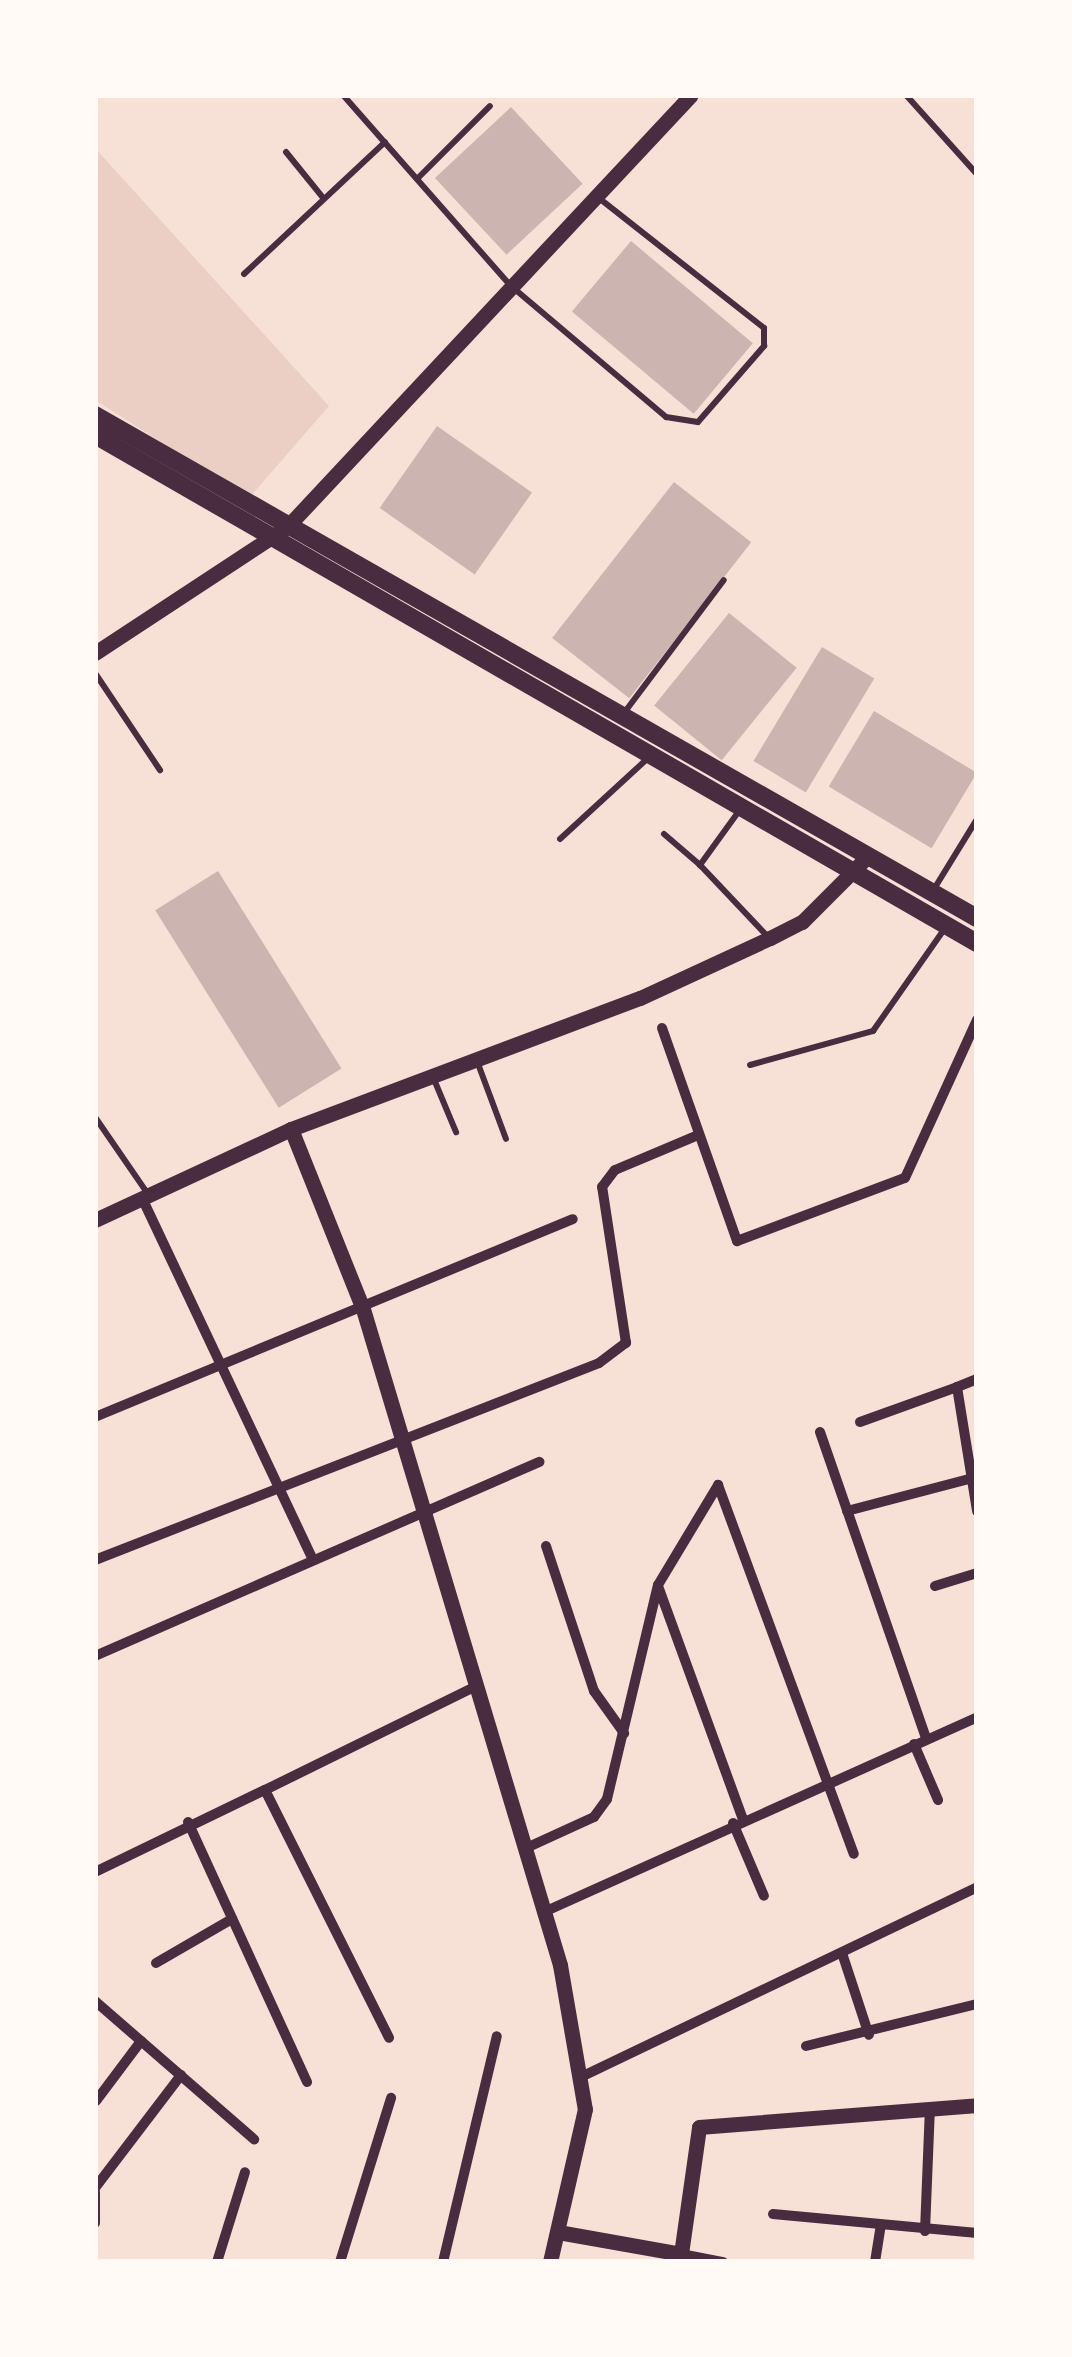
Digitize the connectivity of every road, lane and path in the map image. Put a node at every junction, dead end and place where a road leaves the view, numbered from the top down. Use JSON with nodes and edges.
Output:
{"nodes":[{"id":1,"x":343,"y":95,"type":"edge"},
{"id":2,"x":691,"y":95,"type":"edge"},
{"id":3,"x":906,"y":95,"type":"edge"},
{"id":4,"x":490,"y":106,"type":"dead end"},
{"id":5,"x":384,"y":142,"type":"junction"},
{"id":6,"x":286,"y":152,"type":"dead end"},
{"id":7,"x":977,"y":174,"type":"edge"},
{"id":8,"x":417,"y":179,"type":"junction"},
{"id":9,"x":596,"y":196,"type":"junction"},
{"id":10,"x":324,"y":199,"type":"junction"},
{"id":11,"x":244,"y":274,"type":"dead end"},
{"id":12,"x":510,"y":286,"type":"junction"},
{"id":13,"x":95,"y":416,"type":"edge"},
{"id":14,"x":95,"y":435,"type":"edge"},
{"id":15,"x":287,"y":527,"type":"junction"},
{"id":16,"x":271,"y":540,"type":"junction"},
{"id":17,"x":724,"y":580,"type":"dead end"},
{"id":18,"x":95,"y":653,"type":"edge"},
{"id":19,"x":95,"y":674,"type":"edge"},
{"id":20,"x":620,"y":718,"type":"junction"},
{"id":21,"x":649,"y":757,"type":"junction"},
{"id":22,"x":160,"y":770,"type":"dead end"},
{"id":23,"x":740,"y":810,"type":"junction"},
{"id":24,"x":977,"y":819,"type":"edge"},
{"id":25,"x":664,"y":834,"type":"dead end"},
{"id":26,"x":560,"y":838,"type":"dead end"},
{"id":27,"x":866,"y":859,"type":"junction"},
{"id":28,"x":700,"y":864,"type":"junction"},
{"id":29,"x":854,"y":876,"type":"junction"},
{"id":30,"x":931,"y":895,"type":"junction"},
{"id":31,"x":977,"y":918,"type":"edge"},
{"id":32,"x":946,"y":926,"type":"junction"},
{"id":33,"x":770,"y":938,"type":"junction"},
{"id":34,"x":977,"y":943,"type":"edge"},
{"id":35,"x":977,"y":1020,"type":"edge"},
{"id":36,"x":662,"y":1028,"type":"dead end"},
{"id":37,"x":476,"y":1060,"type":"junction"},
{"id":38,"x":750,"y":1064,"type":"dead end"},
{"id":39,"x":432,"y":1076,"type":"junction"},
{"id":40,"x":95,"y":1116,"type":"edge"},
{"id":41,"x":291,"y":1129,"type":"junction"},
{"id":42,"x":456,"y":1132,"type":"dead end"},
{"id":43,"x":696,"y":1136,"type":"junction"},
{"id":44,"x":506,"y":1139,"type":"dead end"},
{"id":45,"x":146,"y":1197,"type":"junction"},
{"id":46,"x":573,"y":1218,"type":"dead end"},
{"id":47,"x":95,"y":1220,"type":"edge"},
{"id":48,"x":362,"y":1309,"type":"junction"},
{"id":49,"x":224,"y":1360,"type":"junction"},
{"id":50,"x":977,"y":1379,"type":"edge"},
{"id":51,"x":957,"y":1387,"type":"junction"},
{"id":52,"x":95,"y":1418,"type":"edge"},
{"id":53,"x":860,"y":1422,"type":"dead end"},
{"id":54,"x":820,"y":1432,"type":"dead end"},
{"id":55,"x":397,"y":1436,"type":"junction"},
{"id":56,"x":540,"y":1462,"type":"dead end"},
{"id":57,"x":971,"y":1479,"type":"edge"},
{"id":58,"x":280,"y":1484,"type":"junction"},
{"id":59,"x":420,"y":1511,"type":"junction"},
{"id":60,"x":847,"y":1511,"type":"junction"},
{"id":61,"x":977,"y":1511,"type":"edge"},
{"id":62,"x":546,"y":1546,"type":"dead end"},
{"id":63,"x":311,"y":1556,"type":"junction"},
{"id":64,"x":95,"y":1560,"type":"edge"},
{"id":65,"x":977,"y":1574,"type":"edge"},
{"id":66,"x":658,"y":1584,"type":"junction"},
{"id":67,"x":935,"y":1586,"type":"dead end"},
{"id":68,"x":95,"y":1656,"type":"edge"},
{"id":69,"x":474,"y":1687,"type":"junction"},
{"id":70,"x":977,"y":1717,"type":"edge"},
{"id":71,"x":624,"y":1734,"type":"junction"},
{"id":72,"x":926,"y":1738,"type":"junction"},
{"id":73,"x":914,"y":1744,"type":"junction"},
{"id":74,"x":832,"y":1782,"type":"junction"},
{"id":75,"x":265,"y":1790,"type":"junction"},
{"id":76,"x":938,"y":1800,"type":"dead end"},
{"id":77,"x":738,"y":1821,"type":"junction"},
{"id":78,"x":188,"y":1822,"type":"junction"},
{"id":79,"x":524,"y":1849,"type":"junction"},
{"id":80,"x":854,"y":1854,"type":"dead end"},
{"id":81,"x":95,"y":1872,"type":"edge"},
{"id":82,"x":977,"y":1887,"type":"edge"},
{"id":83,"x":764,"y":1896,"type":"dead end"},
{"id":84,"x":544,"y":1912,"type":"junction"},
{"id":85,"x":232,"y":1919,"type":"junction"},
{"id":86,"x":842,"y":1953,"type":"junction"},
{"id":87,"x":156,"y":1963,"type":"dead end"},
{"id":88,"x":95,"y":2001,"type":"edge"},
{"id":89,"x":977,"y":2004,"type":"edge"},
{"id":90,"x":869,"y":2035,"type":"junction"},
{"id":91,"x":497,"y":2036,"type":"dead end"},
{"id":92,"x":389,"y":2038,"type":"dead end"},
{"id":93,"x":142,"y":2041,"type":"junction"},
{"id":94,"x":806,"y":2046,"type":"dead end"},
{"id":95,"x":182,"y":2076,"type":"junction"},
{"id":96,"x":583,"y":2076,"type":"junction"},
{"id":97,"x":307,"y":2082,"type":"dead end"},
{"id":98,"x":390,"y":2098,"type":"dead end"},
{"id":99,"x":96,"y":2101,"type":"edge"},
{"id":100,"x":977,"y":2105,"type":"edge"},
{"id":101,"x":930,"y":2108,"type":"junction"},
{"id":102,"x":254,"y":2139,"type":"dead end"},
{"id":103,"x":245,"y":2172,"type":"dead end"},
{"id":104,"x":95,"y":2190,"type":"edge"},
{"id":105,"x":773,"y":2214,"type":"dead end"},
{"id":106,"x":95,"y":2223,"type":"edge"},
{"id":107,"x":881,"y":2226,"type":"junction"},
{"id":108,"x":925,"y":2231,"type":"junction"},
{"id":109,"x":558,"y":2232,"type":"junction"},
{"id":110,"x":977,"y":2233,"type":"edge"},
{"id":111,"x":680,"y":2258,"type":"edge"},
{"id":112,"x":217,"y":2262,"type":"edge"},
{"id":113,"x":340,"y":2262,"type":"edge"},
{"id":114,"x":443,"y":2262,"type":"edge"},
{"id":115,"x":550,"y":2262,"type":"edge"},
{"id":116,"x":723,"y":2262,"type":"edge"},
{"id":117,"x":875,"y":2262,"type":"edge"}],
"edges":[{"from":1,"to":5,"type":"lane"},
{"from":2,"to":9,"type":"street"},
{"from":3,"to":7,"type":"lane"},
{"from":4,"to":8,"type":"lane"},
{"from":5,"to":8,"type":"lane"},
{"from":5,"to":10,"type":"lane"},
{"from":6,"to":10,"type":"lane"},
{"from":8,"to":12,"type":"lane"},
{"from":9,"to":12,"type":"street"},
{"from":9,"to":12,"type":"lane"},
{"from":10,"to":11,"type":"lane"},
{"from":12,"to":15,"type":"street"},
{"from":13,"to":15,"type":"main road"},
{"from":14,"to":16,"type":"main road"},
{"from":15,"to":16,"type":"street"},
{"from":15,"to":20,"type":"main road"},
{"from":16,"to":18,"type":"street"},
{"from":16,"to":21,"type":"main road"},
{"from":17,"to":20,"type":"lane"},
{"from":19,"to":22,"type":"lane"},
{"from":20,"to":27,"type":"main road"},
{"from":21,"to":23,"type":"main road"},
{"from":21,"to":26,"type":"lane"},
{"from":23,"to":28,"type":"lane"},
{"from":23,"to":29,"type":"main road"},
{"from":24,"to":30,"type":"lane"},
{"from":25,"to":28,"type":"lane"},
{"from":27,"to":29,"type":"street"},
{"from":27,"to":30,"type":"main road"},
{"from":28,"to":33,"type":"lane"},
{"from":29,"to":32,"type":"main road"},
{"from":29,"to":33,"type":"street"},
{"from":30,"to":31,"type":"main road"},
{"from":32,"to":34,"type":"main road"},
{"from":32,"to":38,"type":"lane"},
{"from":33,"to":37,"type":"street"},
{"from":35,"to":43,"type":"street"},
{"from":36,"to":43,"type":"street"},
{"from":37,"to":39,"type":"street"},
{"from":37,"to":44,"type":"lane"},
{"from":39,"to":41,"type":"street"},
{"from":39,"to":42,"type":"lane"},
{"from":40,"to":45,"type":"lane"},
{"from":41,"to":45,"type":"street"},
{"from":41,"to":48,"type":"street"},
{"from":43,"to":55,"type":"street"},
{"from":45,"to":47,"type":"street"},
{"from":45,"to":49,"type":"street"},
{"from":46,"to":48,"type":"street"},
{"from":48,"to":49,"type":"street"},
{"from":48,"to":55,"type":"street"},
{"from":49,"to":52,"type":"street"},
{"from":49,"to":58,"type":"street"},
{"from":50,"to":51,"type":"street"},
{"from":51,"to":53,"type":"street"},
{"from":51,"to":57,"type":"street"},
{"from":54,"to":60,"type":"street"},
{"from":55,"to":58,"type":"street"},
{"from":55,"to":59,"type":"street"},
{"from":56,"to":59,"type":"street"},
{"from":57,"to":60,"type":"street"},
{"from":57,"to":61,"type":"street"},
{"from":58,"to":63,"type":"street"},
{"from":58,"to":64,"type":"street"},
{"from":59,"to":63,"type":"street"},
{"from":59,"to":69,"type":"street"},
{"from":60,"to":72,"type":"street"},
{"from":62,"to":71,"type":"street"},
{"from":63,"to":68,"type":"street"},
{"from":65,"to":67,"type":"street"},
{"from":66,"to":71,"type":"street"},
{"from":66,"to":74,"type":"street"},
{"from":66,"to":77,"type":"street"},
{"from":69,"to":75,"type":"street"},
{"from":69,"to":79,"type":"street"},
{"from":70,"to":72,"type":"street"},
{"from":71,"to":79,"type":"street"},
{"from":72,"to":73,"type":"street"},
{"from":73,"to":74,"type":"street"},
{"from":73,"to":76,"type":"street"},
{"from":74,"to":77,"type":"street"},
{"from":74,"to":80,"type":"street"},
{"from":75,"to":78,"type":"street"},
{"from":75,"to":92,"type":"street"},
{"from":77,"to":83,"type":"street"},
{"from":77,"to":84,"type":"street"},
{"from":78,"to":81,"type":"street"},
{"from":78,"to":85,"type":"street"},
{"from":79,"to":84,"type":"street"},
{"from":82,"to":86,"type":"street"},
{"from":84,"to":96,"type":"street"},
{"from":85,"to":87,"type":"street"},
{"from":85,"to":97,"type":"street"},
{"from":86,"to":90,"type":"street"},
{"from":86,"to":96,"type":"street"},
{"from":88,"to":93,"type":"street"},
{"from":89,"to":90,"type":"street"},
{"from":90,"to":94,"type":"street"},
{"from":91,"to":114,"type":"street"},
{"from":93,"to":95,"type":"street"},
{"from":93,"to":99,"type":"street"},
{"from":95,"to":102,"type":"street"},
{"from":95,"to":104,"type":"street"},
{"from":96,"to":109,"type":"street"},
{"from":98,"to":113,"type":"street"},
{"from":100,"to":101,"type":"street"},
{"from":101,"to":108,"type":"street"},
{"from":101,"to":111,"type":"street"},
{"from":103,"to":112,"type":"street"},
{"from":104,"to":106,"type":"street"},
{"from":105,"to":107,"type":"street"},
{"from":107,"to":108,"type":"street"},
{"from":107,"to":117,"type":"street"},
{"from":108,"to":110,"type":"street"},
{"from":109,"to":111,"type":"street"},
{"from":109,"to":115,"type":"street"},
{"from":111,"to":116,"type":"street"}]}
